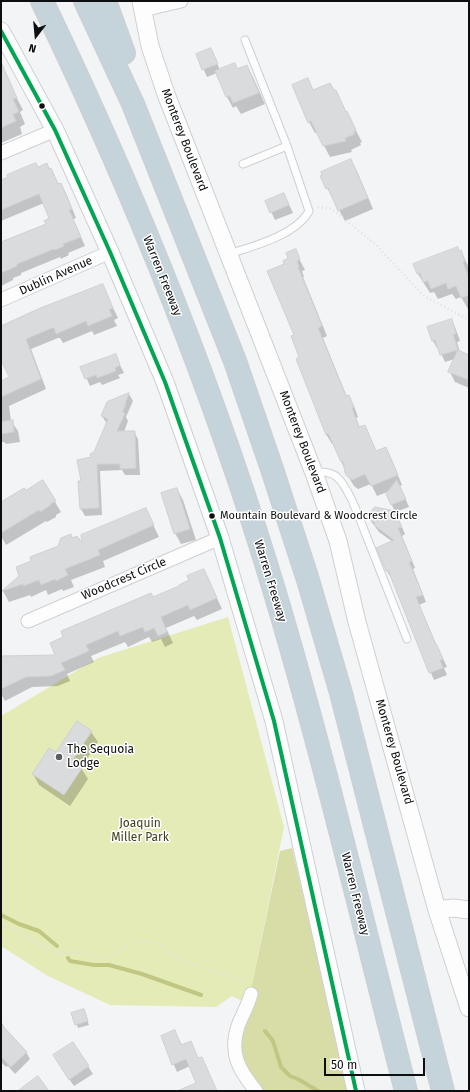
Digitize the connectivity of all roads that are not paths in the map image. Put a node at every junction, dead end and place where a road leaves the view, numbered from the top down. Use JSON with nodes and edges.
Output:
{"nodes":[{"id":1,"x":26,"y":1,"type":"edge"},
{"id":2,"x":42,"y":1,"type":"edge"},
{"id":3,"x":85,"y":1,"type":"edge"},
{"id":4,"x":105,"y":1,"type":"edge"},
{"id":5,"x":181,"y":1,"type":"edge"},
{"id":6,"x":142,"y":5,"type":"edge"},
{"id":7,"x":1,"y":31,"type":"edge"},
{"id":8,"x":245,"y":40,"type":"dead end"},
{"id":9,"x":133,"y":104,"type":"junction"},
{"id":10,"x":55,"y":130,"type":"junction"},
{"id":11,"x":287,"y":146,"type":"junction"},
{"id":12,"x":1,"y":153,"type":"edge"},
{"id":13,"x":114,"y":159,"type":"junction"},
{"id":14,"x":243,"y":164,"type":"dead end"},
{"id":15,"x":110,"y":252,"type":"junction"},
{"id":16,"x":228,"y":254,"type":"junction"},
{"id":17,"x":1,"y":300,"type":"edge"},
{"id":18,"x":314,"y":473,"type":"junction"},
{"id":19,"x":220,"y":538,"type":"junction"},
{"id":20,"x":28,"y":621,"type":"dead end"},
{"id":21,"x":407,"y":639,"type":"dead end"},
{"id":22,"x":438,"y":910,"type":"junction"},
{"id":23,"x":469,"y":910,"type":"edge"},
{"id":24,"x":251,"y":994,"type":"road end"},
{"id":25,"x":469,"y":1008,"type":"edge"},
{"id":26,"x":256,"y":1091,"type":"edge"},
{"id":27,"x":356,"y":1091,"type":"edge"},
{"id":28,"x":406,"y":1091,"type":"edge"},
{"id":29,"x":443,"y":1091,"type":"edge"}],
"edges":[{"from":1,"to":13,"type":"highway"},
{"from":2,"to":13,"type":"highway","name":"Warren Freeway"},
{"from":3,"to":9,"type":"highway"},
{"from":4,"to":9,"type":"highway"},
{"from":5,"to":6,"type":"street"},
{"from":6,"to":16,"type":"street","name":"Monterey Boulevard"},
{"from":7,"to":10,"type":"street"},
{"from":8,"to":11,"type":"lane"},
{"from":9,"to":29,"type":"highway"},
{"from":10,"to":12,"type":"street"},
{"from":10,"to":15,"type":"street"},
{"from":11,"to":14,"type":"lane"},
{"from":11,"to":16,"type":"lane"},
{"from":13,"to":28,"type":"highway","name":"Warren Freeway"},
{"from":15,"to":17,"type":"street","name":"Dublin Avenue"},
{"from":15,"to":19,"type":"street"},
{"from":16,"to":18,"type":"street","name":"Monterey Boulevard"},
{"from":18,"to":21,"type":"lane"},
{"from":18,"to":22,"type":"street","name":"Monterey Boulevard"},
{"from":19,"to":20,"type":"street","name":"Woodcrest Circle"},
{"from":19,"to":27,"type":"street"},
{"from":22,"to":23,"type":"street"},
{"from":22,"to":25,"type":"street","name":"Monterey Boulevard"},
{"from":24,"to":26,"type":"street"}]}
